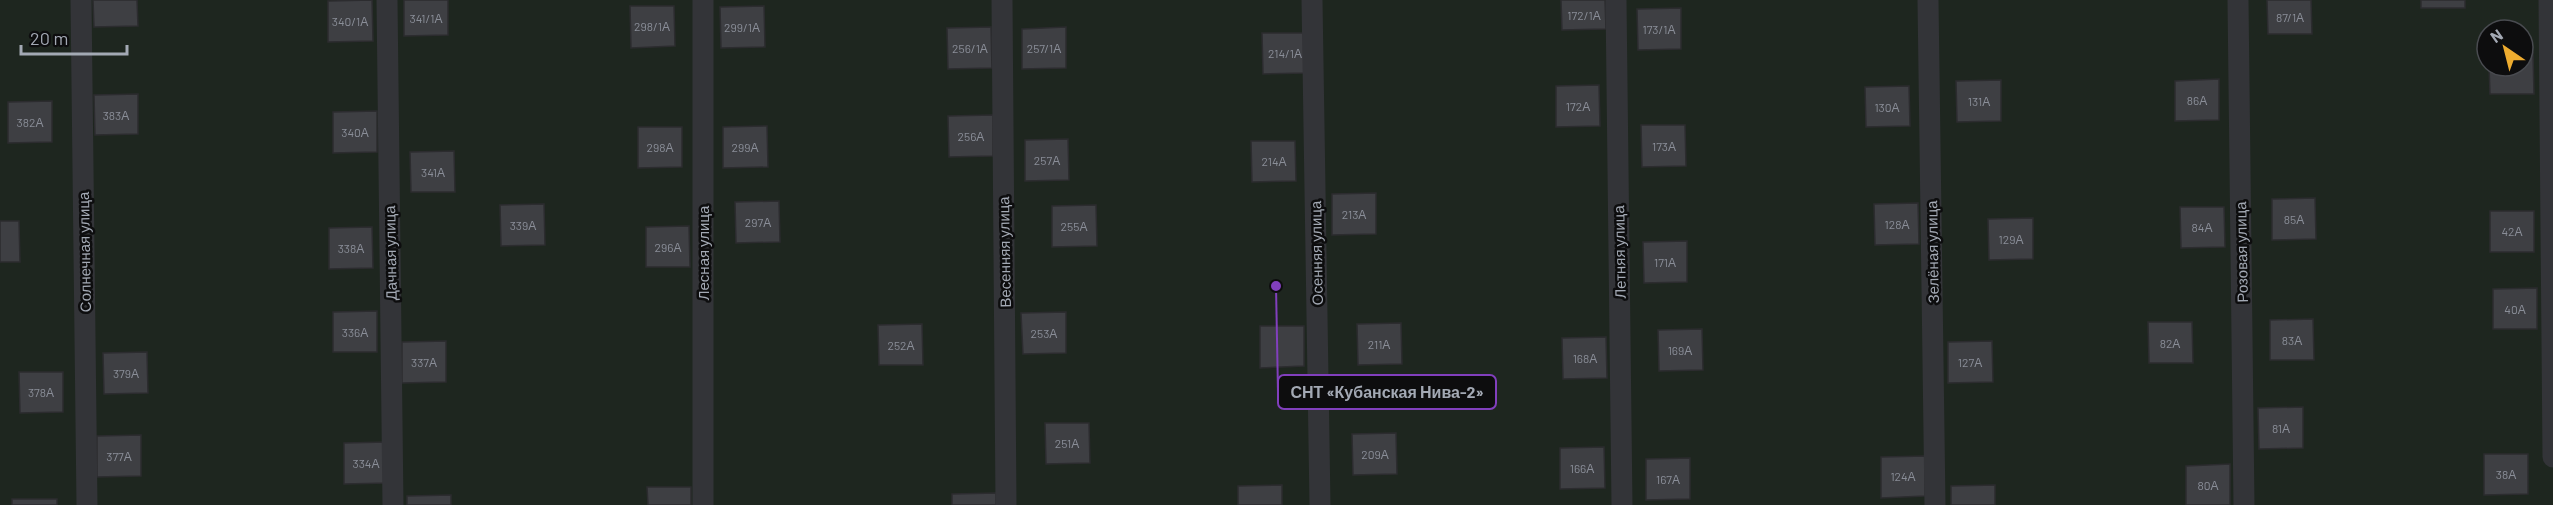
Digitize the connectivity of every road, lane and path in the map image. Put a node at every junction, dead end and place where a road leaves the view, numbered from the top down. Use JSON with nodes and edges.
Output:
{"nodes":[{"id":1,"x":81,"y":0,"type":"edge"},
{"id":2,"x":387,"y":0,"type":"edge"},
{"id":3,"x":703,"y":0,"type":"edge"},
{"id":4,"x":1002,"y":0,"type":"edge"},
{"id":5,"x":1312,"y":0,"type":"edge"},
{"id":6,"x":1616,"y":0,"type":"edge"},
{"id":7,"x":1928,"y":0,"type":"edge"},
{"id":8,"x":2238,"y":0,"type":"edge"},
{"id":9,"x":2549,"y":0,"type":"edge"},
{"id":10,"x":2553,"y":458,"type":"edge"},
{"id":11,"x":87,"y":505,"type":"edge"},
{"id":12,"x":393,"y":505,"type":"edge"},
{"id":13,"x":703,"y":505,"type":"edge"},
{"id":14,"x":1006,"y":505,"type":"edge"},
{"id":15,"x":1320,"y":505,"type":"edge"},
{"id":16,"x":1622,"y":505,"type":"edge"},
{"id":17,"x":1935,"y":505,"type":"edge"},
{"id":18,"x":2244,"y":505,"type":"edge"}],
"edges":[{"from":1,"to":11,"type":"lane","name":"Солнечная улица"},
{"from":2,"to":12,"type":"lane","name":"Дачная улица"},
{"from":3,"to":13,"type":"lane","name":"Лесная улица"},
{"from":4,"to":14,"type":"lane","name":"Весенняя улица"},
{"from":5,"to":15,"type":"lane","name":"Осенняя улица"},
{"from":6,"to":16,"type":"lane","name":"Летняя улица"},
{"from":7,"to":17,"type":"lane","name":"Зелёная улица"},
{"from":8,"to":18,"type":"lane","name":"Розовая улица"},
{"from":9,"to":10,"type":"lane"}]}
